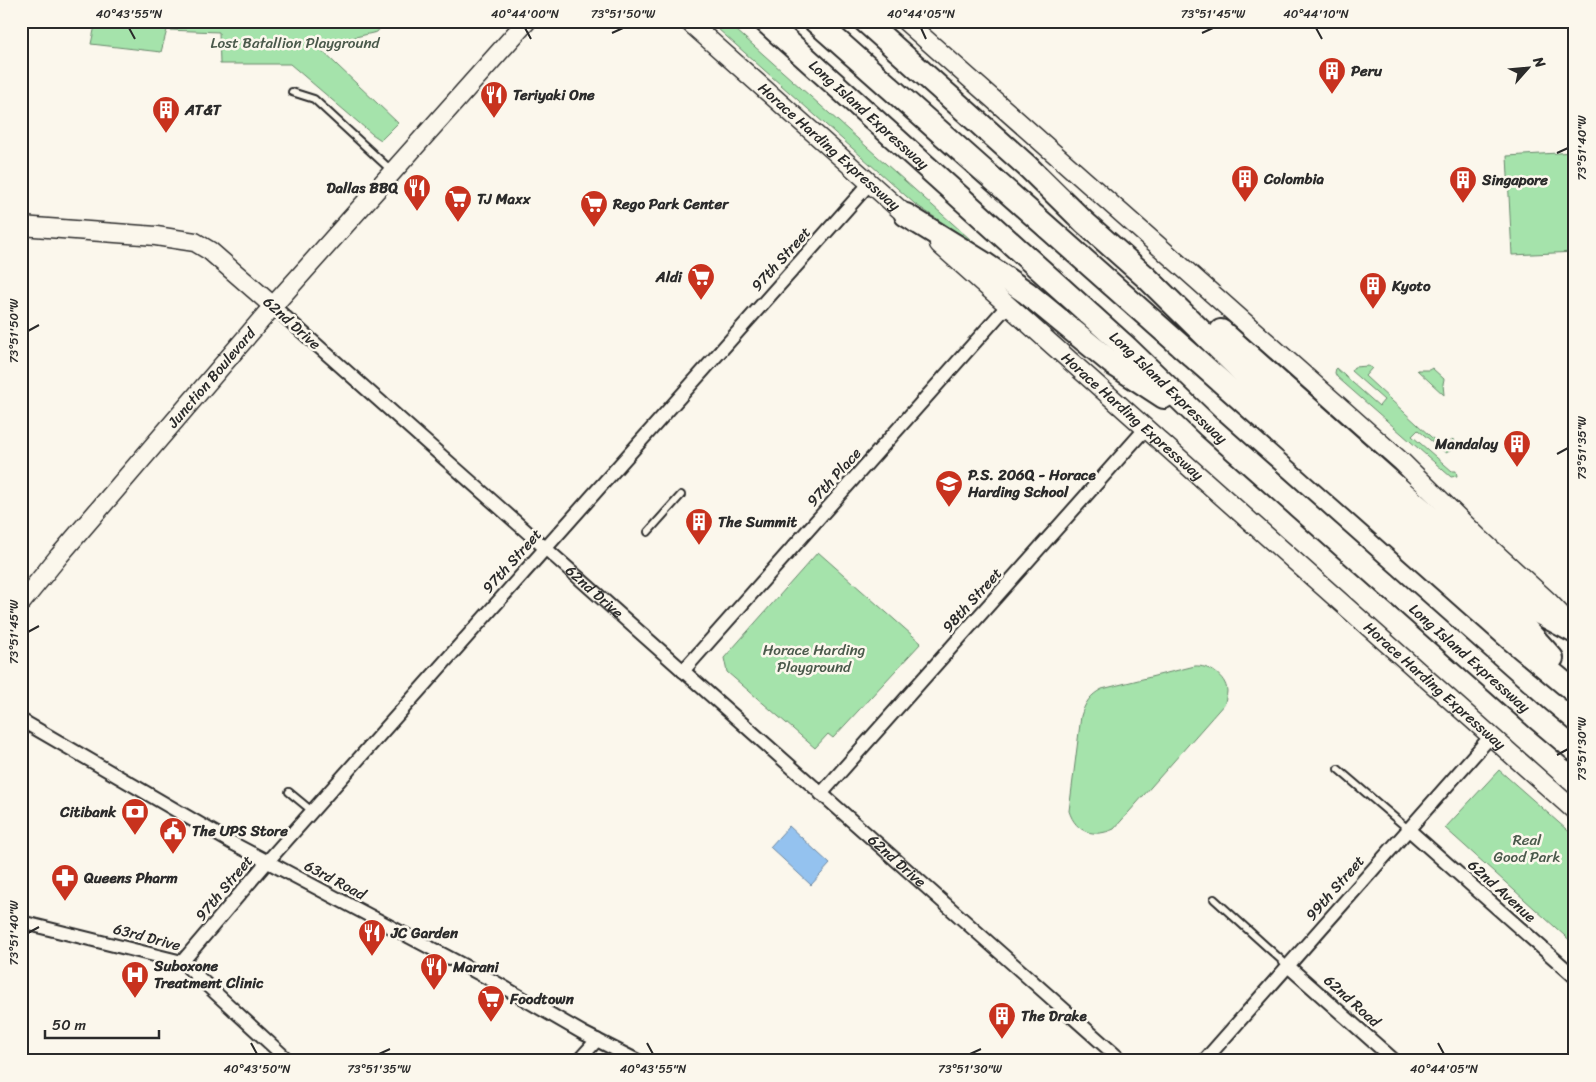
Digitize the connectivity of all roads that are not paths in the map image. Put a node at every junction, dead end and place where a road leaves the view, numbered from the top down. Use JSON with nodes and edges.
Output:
{"nodes":[{"id":1,"x":527,"y":21,"type":"edge"},
{"id":2,"x":688,"y":21,"type":"edge"},
{"id":3,"x":765,"y":21,"type":"edge"},
{"id":4,"x":815,"y":21,"type":"edge"},
{"id":5,"x":865,"y":21,"type":"edge"},
{"id":6,"x":905,"y":21,"type":"edge"},
{"id":7,"x":292,"y":92,"type":"dead end"},
{"id":8,"x":1028,"y":167,"type":"junction"},
{"id":9,"x":393,"y":172,"type":"junction"},
{"id":10,"x":870,"y":184,"type":"junction"},
{"id":11,"x":906,"y":215,"type":"junction"},
{"id":12,"x":21,"y":226,"type":"edge"},
{"id":13,"x":1008,"y":305,"type":"junction"},
{"id":14,"x":273,"y":306,"type":"junction"},
{"id":15,"x":1208,"y":426,"type":"junction"},
{"id":16,"x":1146,"y":428,"type":"junction"},
{"id":17,"x":681,"y":495,"type":"dead end"},
{"id":18,"x":648,"y":532,"type":"dead end"},
{"id":19,"x":546,"y":548,"type":"junction"},
{"id":20,"x":21,"y":603,"type":"edge"},
{"id":21,"x":1575,"y":630,"type":"edge"},
{"id":22,"x":683,"y":671,"type":"junction"},
{"id":23,"x":1575,"y":682,"type":"edge"},
{"id":24,"x":1575,"y":692,"type":"edge"},
{"id":25,"x":1537,"y":718,"type":"junction"},
{"id":26,"x":21,"y":720,"type":"edge"},
{"id":27,"x":1491,"y":736,"type":"junction"},
{"id":28,"x":1575,"y":750,"type":"edge"},
{"id":29,"x":1575,"y":761,"type":"edge"},
{"id":30,"x":1338,"y":769,"type":"dead end"},
{"id":31,"x":289,"y":792,"type":"dead end"},
{"id":32,"x":821,"y":794,"type":"junction"},
{"id":33,"x":312,"y":811,"type":"junction"},
{"id":34,"x":1575,"y":811,"type":"edge"},
{"id":35,"x":1408,"y":829,"type":"junction"},
{"id":36,"x":267,"y":862,"type":"junction"},
{"id":37,"x":1214,"y":899,"type":"dead end"},
{"id":38,"x":21,"y":922,"type":"edge"},
{"id":39,"x":182,"y":962,"type":"junction"},
{"id":40,"x":1288,"y":966,"type":"junction"},
{"id":41,"x":1575,"y":977,"type":"edge"},
{"id":42,"x":597,"y":1040,"type":"junction"},
{"id":43,"x":289,"y":1061,"type":"edge"},
{"id":44,"x":578,"y":1061,"type":"edge"},
{"id":45,"x":638,"y":1061,"type":"edge"},
{"id":46,"x":1122,"y":1061,"type":"edge"},
{"id":47,"x":1204,"y":1061,"type":"edge"},
{"id":48,"x":1395,"y":1061,"type":"edge"}],
"edges":[{"from":1,"to":9,"type":"main road","name":"Junction Boulevard"},
{"from":2,"to":10,"type":"main road","name":"Horace Harding Expressway"},
{"from":3,"to":15,"type":"highway","name":"Long Island Expressway"},
{"from":4,"to":24,"type":"highway"},
{"from":5,"to":8,"type":"highway"},
{"from":6,"to":21,"type":"main road"},
{"from":7,"to":9,"type":"lane"},
{"from":8,"to":21,"type":"highway"},
{"from":8,"to":23,"type":"highway"},
{"from":9,"to":14,"type":"main road","name":"Junction Boulevard"},
{"from":10,"to":11,"type":"main road","name":"Horace Harding Expressway"},
{"from":10,"to":19,"type":"street","name":"97th Street"},
{"from":11,"to":13,"type":"main road","name":"Horace Harding Expressway"},
{"from":11,"to":15,"type":"highway"},
{"from":12,"to":14,"type":"main road","name":"62nd Drive"},
{"from":13,"to":16,"type":"main road","name":"Horace Harding Expressway"},
{"from":13,"to":22,"type":"street","name":"97th Place"},
{"from":14,"to":19,"type":"street","name":"62nd Drive"},
{"from":14,"to":20,"type":"main road","name":"Junction Boulevard"},
{"from":15,"to":25,"type":"highway","name":"Long Island Expressway"},
{"from":16,"to":27,"type":"main road","name":"Horace Harding Expressway"},
{"from":16,"to":32,"type":"street","name":"98th Street"},
{"from":17,"to":18,"type":"lane"},
{"from":19,"to":22,"type":"street","name":"62nd Drive"},
{"from":19,"to":33,"type":"street","name":"97th Street"},
{"from":22,"to":32,"type":"street","name":"62nd Drive"},
{"from":25,"to":28,"type":"highway","name":"Long Island Expressway"},
{"from":25,"to":29,"type":"highway"},
{"from":26,"to":36,"type":"street","name":"63rd Road"},
{"from":27,"to":34,"type":"main road","name":"Horace Harding Expressway"},
{"from":27,"to":35,"type":"street","name":"99th Street"},
{"from":30,"to":35,"type":"lane"},
{"from":31,"to":33,"type":"lane"},
{"from":32,"to":46,"type":"street","name":"62nd Drive"},
{"from":33,"to":36,"type":"street","name":"97th Street"},
{"from":35,"to":40,"type":"street","name":"99th Street"},
{"from":35,"to":41,"type":"street","name":"62nd Avenue"},
{"from":36,"to":39,"type":"street","name":"97th Street"},
{"from":36,"to":42,"type":"street","name":"63rd Road"},
{"from":37,"to":40,"type":"lane"},
{"from":38,"to":39,"type":"street","name":"63rd Drive"},
{"from":39,"to":43,"type":"street","name":"63rd Drive"},
{"from":40,"to":47,"type":"street","name":"99th Street"},
{"from":40,"to":48,"type":"street","name":"62nd Road"},
{"from":42,"to":44,"type":"street"},
{"from":42,"to":45,"type":"street","name":"63rd Road"}]}
